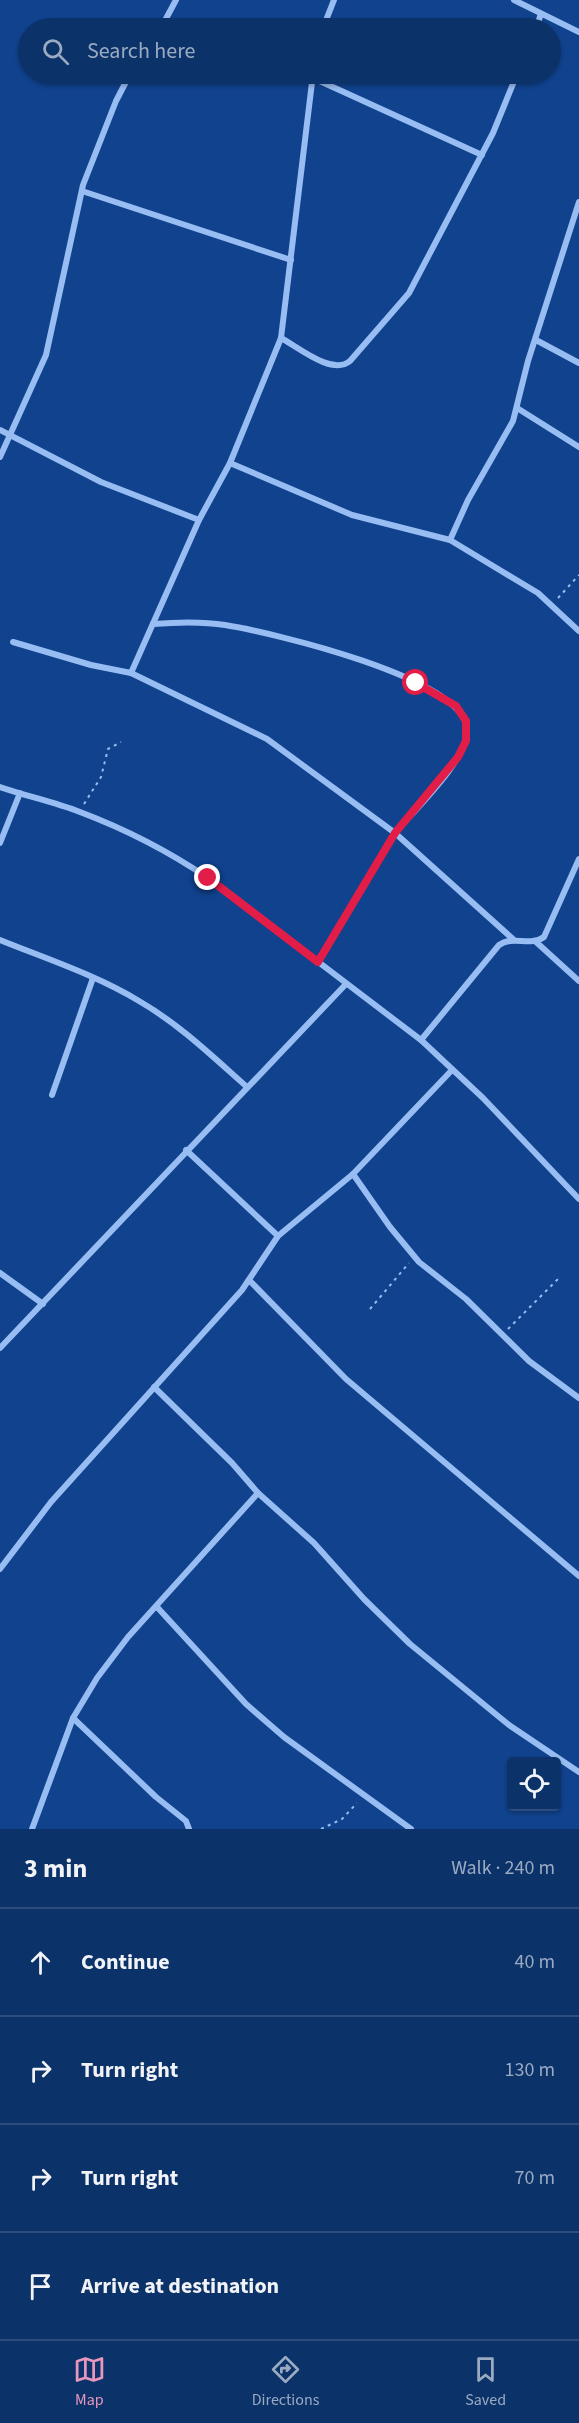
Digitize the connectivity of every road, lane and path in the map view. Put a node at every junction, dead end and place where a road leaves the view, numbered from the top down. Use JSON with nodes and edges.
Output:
{"nodes":[{"id":1,"x":176,"y":0,"type":"edge"},
{"id":2,"x":334,"y":0,"type":"edge"},
{"id":3,"x":514,"y":0,"type":"edge"},
{"id":4,"x":542,"y":14,"type":"junction"},
{"id":5,"x":166,"y":18,"type":"edge"},
{"id":6,"x":327,"y":18,"type":"edge"},
{"id":7,"x":540,"y":18,"type":"edge"},
{"id":8,"x":550,"y":18,"type":"edge"},
{"id":9,"x":561,"y":23,"type":"edge"},
{"id":10,"x":579,"y":32,"type":"edge"},
{"id":11,"x":125,"y":84,"type":"edge"},
{"id":12,"x":312,"y":84,"type":"edge"},
{"id":13,"x":330,"y":84,"type":"edge"},
{"id":14,"x":514,"y":84,"type":"edge"},
{"id":15,"x":482,"y":155,"type":"junction"},
{"id":16,"x":82,"y":191,"type":"junction"},
{"id":17,"x":579,"y":207,"type":"edge"},
{"id":18,"x":291,"y":260,"type":"junction"},
{"id":19,"x":281,"y":338,"type":"junction"},
{"id":20,"x":536,"y":340,"type":"junction"},
{"id":21,"x":579,"y":363,"type":"edge"},
{"id":22,"x":517,"y":408,"type":"junction"},
{"id":23,"x":0,"y":430,"type":"edge"},
{"id":24,"x":11,"y":436,"type":"junction"},
{"id":25,"x":579,"y":447,"type":"edge"},
{"id":26,"x":0,"y":457,"type":"edge"},
{"id":27,"x":230,"y":463,"type":"junction"},
{"id":28,"x":199,"y":520,"type":"junction"},
{"id":29,"x":450,"y":540,"type":"junction"},
{"id":30,"x":579,"y":575,"type":"edge"},
{"id":31,"x":552,"y":605,"type":"junction"},
{"id":32,"x":153,"y":624,"type":"junction"},
{"id":33,"x":579,"y":631,"type":"edge"},
{"id":34,"x":13,"y":642,"type":"dead end"},
{"id":35,"x":131,"y":672,"type":"junction"},
{"id":36,"x":121,"y":742,"type":"dead end"},
{"id":37,"x":0,"y":787,"type":"edge"},
{"id":38,"x":20,"y":794,"type":"junction"},
{"id":39,"x":79,"y":811,"type":"junction"},
{"id":40,"x":395,"y":833,"type":"junction"},
{"id":41,"x":0,"y":843,"type":"edge"},
{"id":42,"x":579,"y":860,"type":"edge"},
{"id":43,"x":0,"y":940,"type":"edge"},
{"id":44,"x":514,"y":940,"type":"junction"},
{"id":45,"x":535,"y":942,"type":"junction"},
{"id":46,"x":318,"y":962,"type":"junction"},
{"id":47,"x":93,"y":978,"type":"junction"},
{"id":48,"x":579,"y":981,"type":"edge"},
{"id":49,"x":346,"y":984,"type":"junction"},
{"id":50,"x":421,"y":1040,"type":"junction"},
{"id":51,"x":452,"y":1070,"type":"junction"},
{"id":52,"x":247,"y":1087,"type":"junction"},
{"id":53,"x":52,"y":1095,"type":"dead end"},
{"id":54,"x":186,"y":1150,"type":"junction"},
{"id":55,"x":353,"y":1174,"type":"junction"},
{"id":56,"x":579,"y":1198,"type":"edge"},
{"id":57,"x":278,"y":1236,"type":"junction"},
{"id":58,"x":414,"y":1257,"type":"junction"},
{"id":59,"x":0,"y":1273,"type":"edge"},
{"id":60,"x":560,"y":1277,"type":"dead end"},
{"id":61,"x":249,"y":1280,"type":"junction"},
{"id":62,"x":43,"y":1304,"type":"junction"},
{"id":63,"x":370,"y":1309,"type":"dead end"},
{"id":64,"x":501,"y":1335,"type":"junction"},
{"id":65,"x":0,"y":1348,"type":"edge"},
{"id":66,"x":154,"y":1388,"type":"junction"},
{"id":67,"x":579,"y":1398,"type":"edge"},
{"id":68,"x":258,"y":1493,"type":"junction"},
{"id":69,"x":0,"y":1569,"type":"edge"},
{"id":70,"x":579,"y":1576,"type":"edge"},
{"id":71,"x":157,"y":1606,"type":"junction"},
{"id":72,"x":73,"y":1718,"type":"junction"},
{"id":73,"x":579,"y":1772,"type":"edge"},
{"id":74,"x":364,"y":1796,"type":"junction"},
{"id":75,"x":32,"y":1829,"type":"edge"},
{"id":76,"x":189,"y":1829,"type":"edge"},
{"id":77,"x":321,"y":1829,"type":"edge"},
{"id":78,"x":411,"y":1829,"type":"edge"}],
"edges":[{"from":1,"to":5,"type":"street"},
{"from":2,"to":6,"type":"street"},
{"from":3,"to":4,"type":"street"},
{"from":4,"to":7,"type":"street"},
{"from":4,"to":8,"type":"street"},
{"from":9,"to":10,"type":"street"},
{"from":11,"to":16,"type":"street"},
{"from":12,"to":18,"type":"street"},
{"from":13,"to":15,"type":"street"},
{"from":14,"to":15,"type":"street"},
{"from":15,"to":19,"type":"street"},
{"from":16,"to":18,"type":"street"},
{"from":16,"to":24,"type":"street"},
{"from":17,"to":20,"type":"street"},
{"from":18,"to":19,"type":"street"},
{"from":19,"to":27,"type":"street"},
{"from":20,"to":21,"type":"street"},
{"from":20,"to":22,"type":"street"},
{"from":22,"to":25,"type":"street"},
{"from":22,"to":29,"type":"street"},
{"from":23,"to":24,"type":"street"},
{"from":24,"to":26,"type":"street"},
{"from":24,"to":28,"type":"street"},
{"from":27,"to":28,"type":"street"},
{"from":27,"to":29,"type":"street"},
{"from":28,"to":32,"type":"street"},
{"from":29,"to":31,"type":"street"},
{"from":30,"to":31,"type":"path"},
{"from":31,"to":33,"type":"street"},
{"from":32,"to":35,"type":"street"},
{"from":32,"to":40,"type":"street"},
{"from":34,"to":35,"type":"street"},
{"from":35,"to":40,"type":"street"},
{"from":36,"to":39,"type":"path"},
{"from":37,"to":38,"type":"street"},
{"from":38,"to":39,"type":"street"},
{"from":38,"to":41,"type":"street"},
{"from":39,"to":46,"type":"street"},
{"from":40,"to":44,"type":"street"},
{"from":40,"to":46,"type":"street"},
{"from":42,"to":45,"type":"street"},
{"from":43,"to":47,"type":"street"},
{"from":44,"to":45,"type":"street"},
{"from":44,"to":50,"type":"street"},
{"from":45,"to":48,"type":"street"},
{"from":46,"to":49,"type":"street"},
{"from":47,"to":52,"type":"street"},
{"from":47,"to":53,"type":"street"},
{"from":49,"to":50,"type":"street"},
{"from":49,"to":52,"type":"street"},
{"from":50,"to":51,"type":"street"},
{"from":51,"to":55,"type":"street"},
{"from":51,"to":56,"type":"street"},
{"from":52,"to":54,"type":"street"},
{"from":54,"to":57,"type":"street"},
{"from":54,"to":62,"type":"street"},
{"from":55,"to":57,"type":"street"},
{"from":55,"to":58,"type":"street"},
{"from":57,"to":61,"type":"street"},
{"from":58,"to":63,"type":"path"},
{"from":58,"to":64,"type":"street"},
{"from":59,"to":62,"type":"street"},
{"from":60,"to":64,"type":"path"},
{"from":61,"to":66,"type":"street"},
{"from":61,"to":70,"type":"street"},
{"from":62,"to":65,"type":"street"},
{"from":64,"to":67,"type":"street"},
{"from":66,"to":68,"type":"street"},
{"from":66,"to":69,"type":"street"},
{"from":68,"to":71,"type":"street"},
{"from":68,"to":73,"type":"street"},
{"from":71,"to":72,"type":"street"},
{"from":71,"to":74,"type":"street"},
{"from":72,"to":75,"type":"street"},
{"from":72,"to":76,"type":"street"},
{"from":74,"to":77,"type":"path"},
{"from":74,"to":78,"type":"street"}]}
